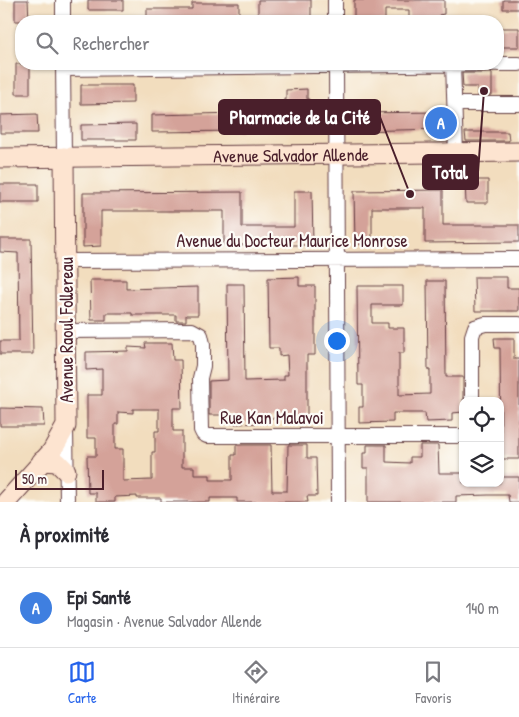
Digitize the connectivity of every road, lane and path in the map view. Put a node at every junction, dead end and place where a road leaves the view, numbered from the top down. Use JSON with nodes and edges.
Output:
{"nodes":[{"id":1,"x":63,"y":0,"type":"edge"},
{"id":2,"x":335,"y":0,"type":"edge"},
{"id":3,"x":63,"y":15,"type":"edge"},
{"id":4,"x":335,"y":15,"type":"edge"},
{"id":5,"x":504,"y":64,"type":"edge"},
{"id":6,"x":519,"y":64,"type":"edge"},
{"id":7,"x":63,"y":70,"type":"edge"},
{"id":8,"x":336,"y":70,"type":"edge"},
{"id":9,"x":454,"y":70,"type":"edge"},
{"id":10,"x":454,"y":104,"type":"junction"},
{"id":11,"x":519,"y":104,"type":"edge"},
{"id":12,"x":519,"y":152,"type":"edge"},
{"id":13,"x":456,"y":153,"type":"junction"},
{"id":14,"x":337,"y":154,"type":"junction"},
{"id":15,"x":64,"y":157,"type":"junction"},
{"id":16,"x":0,"y":158,"type":"edge"},
{"id":17,"x":338,"y":258,"type":"junction"},
{"id":18,"x":519,"y":259,"type":"edge"},
{"id":19,"x":66,"y":261,"type":"junction"},
{"id":20,"x":519,"y":324,"type":"edge"},
{"id":21,"x":66,"y":331,"type":"junction"},
{"id":22,"x":472,"y":397,"type":"edge"},
{"id":23,"x":66,"y":426,"type":"junction"},
{"id":24,"x":338,"y":436,"type":"junction"},
{"id":25,"x":459,"y":436,"type":"edge"},
{"id":26,"x":42,"y":461,"type":"junction"},
{"id":27,"x":66,"y":471,"type":"junction"},
{"id":28,"x":6,"y":502,"type":"edge"},
{"id":29,"x":67,"y":502,"type":"edge"},
{"id":30,"x":338,"y":502,"type":"edge"}],
"edges":[{"from":1,"to":3,"type":"street"},
{"from":2,"to":4,"type":"street"},
{"from":5,"to":6,"type":"street"},
{"from":7,"to":15,"type":"street"},
{"from":8,"to":14,"type":"street"},
{"from":9,"to":10,"type":"street"},
{"from":10,"to":11,"type":"street"},
{"from":10,"to":13,"type":"street"},
{"from":12,"to":13,"type":"main road","name":"Avenue Salvador Allende"},
{"from":13,"to":14,"type":"main road","name":"Avenue Salvador Allende"},
{"from":14,"to":15,"type":"main road","name":"Avenue Salvador Allende"},
{"from":14,"to":17,"type":"street"},
{"from":15,"to":16,"type":"main road","name":"Avenue Salvador Allende"},
{"from":15,"to":19,"type":"main road","name":"Avenue Raoul Follereau"},
{"from":17,"to":18,"type":"street","name":"Avenue du Docteur Maurice Monrose"},
{"from":17,"to":19,"type":"street","name":"Avenue du Docteur Maurice Monrose"},
{"from":17,"to":24,"type":"street"},
{"from":19,"to":21,"type":"main road","name":"Avenue Raoul Follereau"},
{"from":20,"to":22,"type":"street"},
{"from":21,"to":23,"type":"main road","name":"Avenue Raoul Follereau"},
{"from":21,"to":24,"type":"street","name":"Rue Kan Malavoi"},
{"from":23,"to":26,"type":"main road"},
{"from":23,"to":27,"type":"street","name":"Avenue Raoul Follereau"},
{"from":24,"to":25,"type":"street"},
{"from":24,"to":30,"type":"street"},
{"from":26,"to":27,"type":"main road"},
{"from":26,"to":28,"type":"main road"},
{"from":27,"to":29,"type":"street","name":"Avenue Raoul Follereau"}]}
